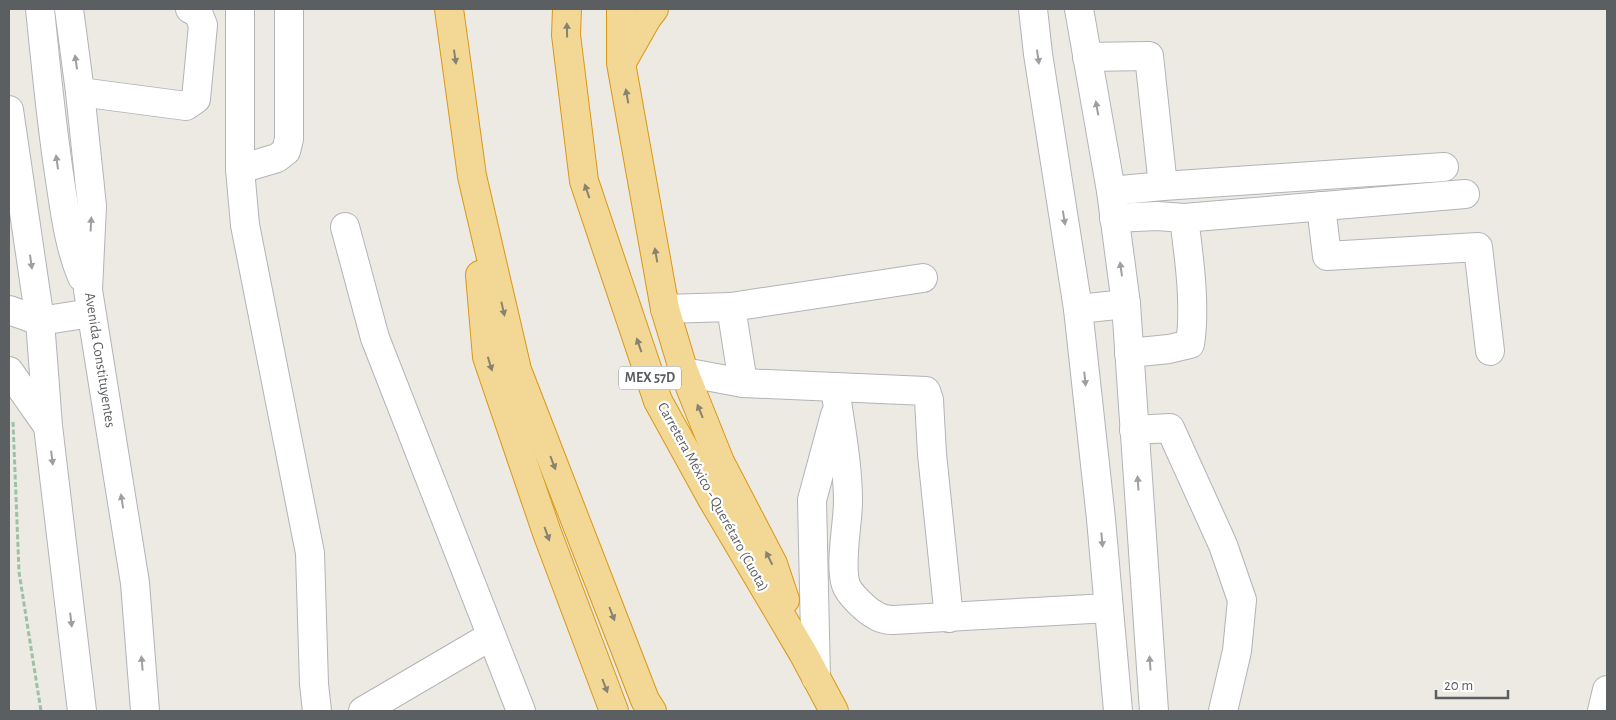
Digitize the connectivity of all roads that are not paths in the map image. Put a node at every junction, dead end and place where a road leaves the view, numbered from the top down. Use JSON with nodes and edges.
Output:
{"nodes":[{"id":1,"x":40,"y":9,"type":"edge"},
{"id":2,"x":68,"y":9,"type":"edge"},
{"id":3,"x":190,"y":9,"type":"edge"},
{"id":4,"x":240,"y":9,"type":"edge"},
{"id":5,"x":289,"y":9,"type":"edge"},
{"id":6,"x":449,"y":9,"type":"edge"},
{"id":7,"x":567,"y":9,"type":"edge"},
{"id":8,"x":621,"y":9,"type":"edge"},
{"id":9,"x":654,"y":9,"type":"edge"},
{"id":10,"x":1033,"y":9,"type":"edge"},
{"id":11,"x":1079,"y":9,"type":"edge"},
{"id":12,"x":1087,"y":57,"type":"junction"},
{"id":13,"x":621,"y":63,"type":"junction"},
{"id":14,"x":80,"y":92,"type":"junction"},
{"id":15,"x":9,"y":110,"type":"edge"},
{"id":16,"x":1444,"y":167,"type":"dead end"},
{"id":17,"x":240,"y":169,"type":"junction"},
{"id":18,"x":472,"y":176,"type":"junction"},
{"id":19,"x":1163,"y":186,"type":"junction"},
{"id":20,"x":1111,"y":191,"type":"junction"},
{"id":21,"x":1465,"y":194,"type":"dead end"},
{"id":22,"x":1321,"y":206,"type":"junction"},
{"id":23,"x":24,"y":213,"type":"junction"},
{"id":24,"x":1114,"y":218,"type":"junction"},
{"id":25,"x":1184,"y":218,"type":"junction"},
{"id":26,"x":345,"y":227,"type":"dead end"},
{"id":27,"x":9,"y":240,"type":"edge"},
{"id":28,"x":923,"y":278,"type":"dead end"},
{"id":29,"x":90,"y":302,"type":"junction"},
{"id":30,"x":1126,"y":304,"type":"junction"},
{"id":31,"x":731,"y":307,"type":"junction"},
{"id":32,"x":1078,"y":308,"type":"junction"},
{"id":33,"x":665,"y":309,"type":"junction"},
{"id":34,"x":9,"y":310,"type":"edge"},
{"id":35,"x":40,"y":321,"type":"junction"},
{"id":36,"x":1490,"y":351,"type":"dead end"},
{"id":37,"x":1129,"y":353,"type":"junction"},
{"id":38,"x":9,"y":371,"type":"edge"},
{"id":39,"x":684,"y":372,"type":"junction"},
{"id":40,"x":743,"y":383,"type":"junction"},
{"id":41,"x":836,"y":397,"type":"junction"},
{"id":42,"x":48,"y":426,"type":"junction"},
{"id":43,"x":1134,"y":430,"type":"junction"},
{"id":44,"x":1108,"y":608,"type":"junction"},
{"id":45,"x":948,"y":618,"type":"junction"},
{"id":46,"x":491,"y":636,"type":"junction"},
{"id":47,"x":803,"y":654,"type":"junction"},
{"id":48,"x":1607,"y":690,"type":"edge"},
{"id":49,"x":824,"y":694,"type":"edge"},
{"id":50,"x":82,"y":711,"type":"edge"},
{"id":51,"x":145,"y":711,"type":"edge"},
{"id":52,"x":317,"y":711,"type":"edge"},
{"id":53,"x":363,"y":711,"type":"edge"},
{"id":54,"x":521,"y":711,"type":"edge"},
{"id":55,"x":614,"y":711,"type":"edge"},
{"id":56,"x":652,"y":711,"type":"edge"},
{"id":57,"x":844,"y":711,"type":"edge"},
{"id":58,"x":1118,"y":711,"type":"edge"},
{"id":59,"x":1154,"y":711,"type":"edge"},
{"id":60,"x":1224,"y":711,"type":"edge"},
{"id":61,"x":1602,"y":711,"type":"edge"}],
"edges":[{"from":29,"to":1,"type":"street","one_way":true},
{"from":14,"to":2,"type":"street","name":"Avenida Constituyentes","one_way":true},
{"from":3,"to":14,"type":"street"},
{"from":4,"to":17,"type":"street"},
{"from":5,"to":17,"type":"street"},
{"from":6,"to":18,"type":"highway","one_way":true},
{"from":47,"to":7,"type":"highway","name":"Carretera México - Querétaro (Cuota)","number":"MEX 57D","one_way":true},
{"from":8,"to":13,"type":"highway"},
{"from":9,"to":13,"type":"highway"},
{"from":10,"to":32,"type":"street","one_way":true},
{"from":11,"to":12,"type":"street"},
{"from":12,"to":19,"type":"street"},
{"from":20,"to":12,"type":"street","one_way":true},
{"from":33,"to":13,"type":"highway","one_way":true},
{"from":29,"to":14,"type":"street","name":"Avenida Constituyentes","one_way":true},
{"from":15,"to":23,"type":"street"},
{"from":16,"to":19,"type":"street"},
{"from":17,"to":52,"type":"street"},
{"from":18,"to":55,"type":"highway","one_way":true},
{"from":18,"to":56,"type":"highway","one_way":true},
{"from":19,"to":20,"type":"street"},
{"from":20,"to":24,"type":"street"},
{"from":21,"to":22,"type":"street"},
{"from":22,"to":25,"type":"street"},
{"from":22,"to":36,"type":"street"},
{"from":23,"to":27,"type":"street"},
{"from":23,"to":35,"type":"street","one_way":true},
{"from":24,"to":25,"type":"street"},
{"from":30,"to":24,"type":"street","one_way":true},
{"from":25,"to":37,"type":"street"},
{"from":26,"to":46,"type":"street"},
{"from":28,"to":31,"type":"street"},
{"from":29,"to":35,"type":"street"},
{"from":51,"to":29,"type":"street","name":"Avenida Constituyentes","one_way":true},
{"from":30,"to":32,"type":"street"},
{"from":30,"to":37,"type":"street"},
{"from":31,"to":33,"type":"street"},
{"from":31,"to":40,"type":"street"},
{"from":32,"to":44,"type":"street","one_way":true},
{"from":33,"to":39,"type":"highway"},
{"from":34,"to":35,"type":"street"},
{"from":35,"to":42,"type":"street"},
{"from":37,"to":43,"type":"street"},
{"from":38,"to":42,"type":"street"},
{"from":39,"to":40,"type":"street"},
{"from":47,"to":39,"type":"highway","one_way":true},
{"from":40,"to":41,"type":"street"},
{"from":41,"to":45,"type":"street"},
{"from":41,"to":45,"type":"street"},
{"from":41,"to":49,"type":"street"},
{"from":42,"to":50,"type":"street","one_way":true},
{"from":59,"to":43,"type":"street","one_way":true},
{"from":43,"to":60,"type":"street"},
{"from":44,"to":45,"type":"street"},
{"from":44,"to":58,"type":"street"},
{"from":46,"to":53,"type":"street"},
{"from":46,"to":54,"type":"street"},
{"from":47,"to":49,"type":"highway","name":"Carretera México - Querétaro (Cuota)","number":"MEX 57D"},
{"from":48,"to":61,"type":"street"},
{"from":49,"to":57,"type":"street"}]}
